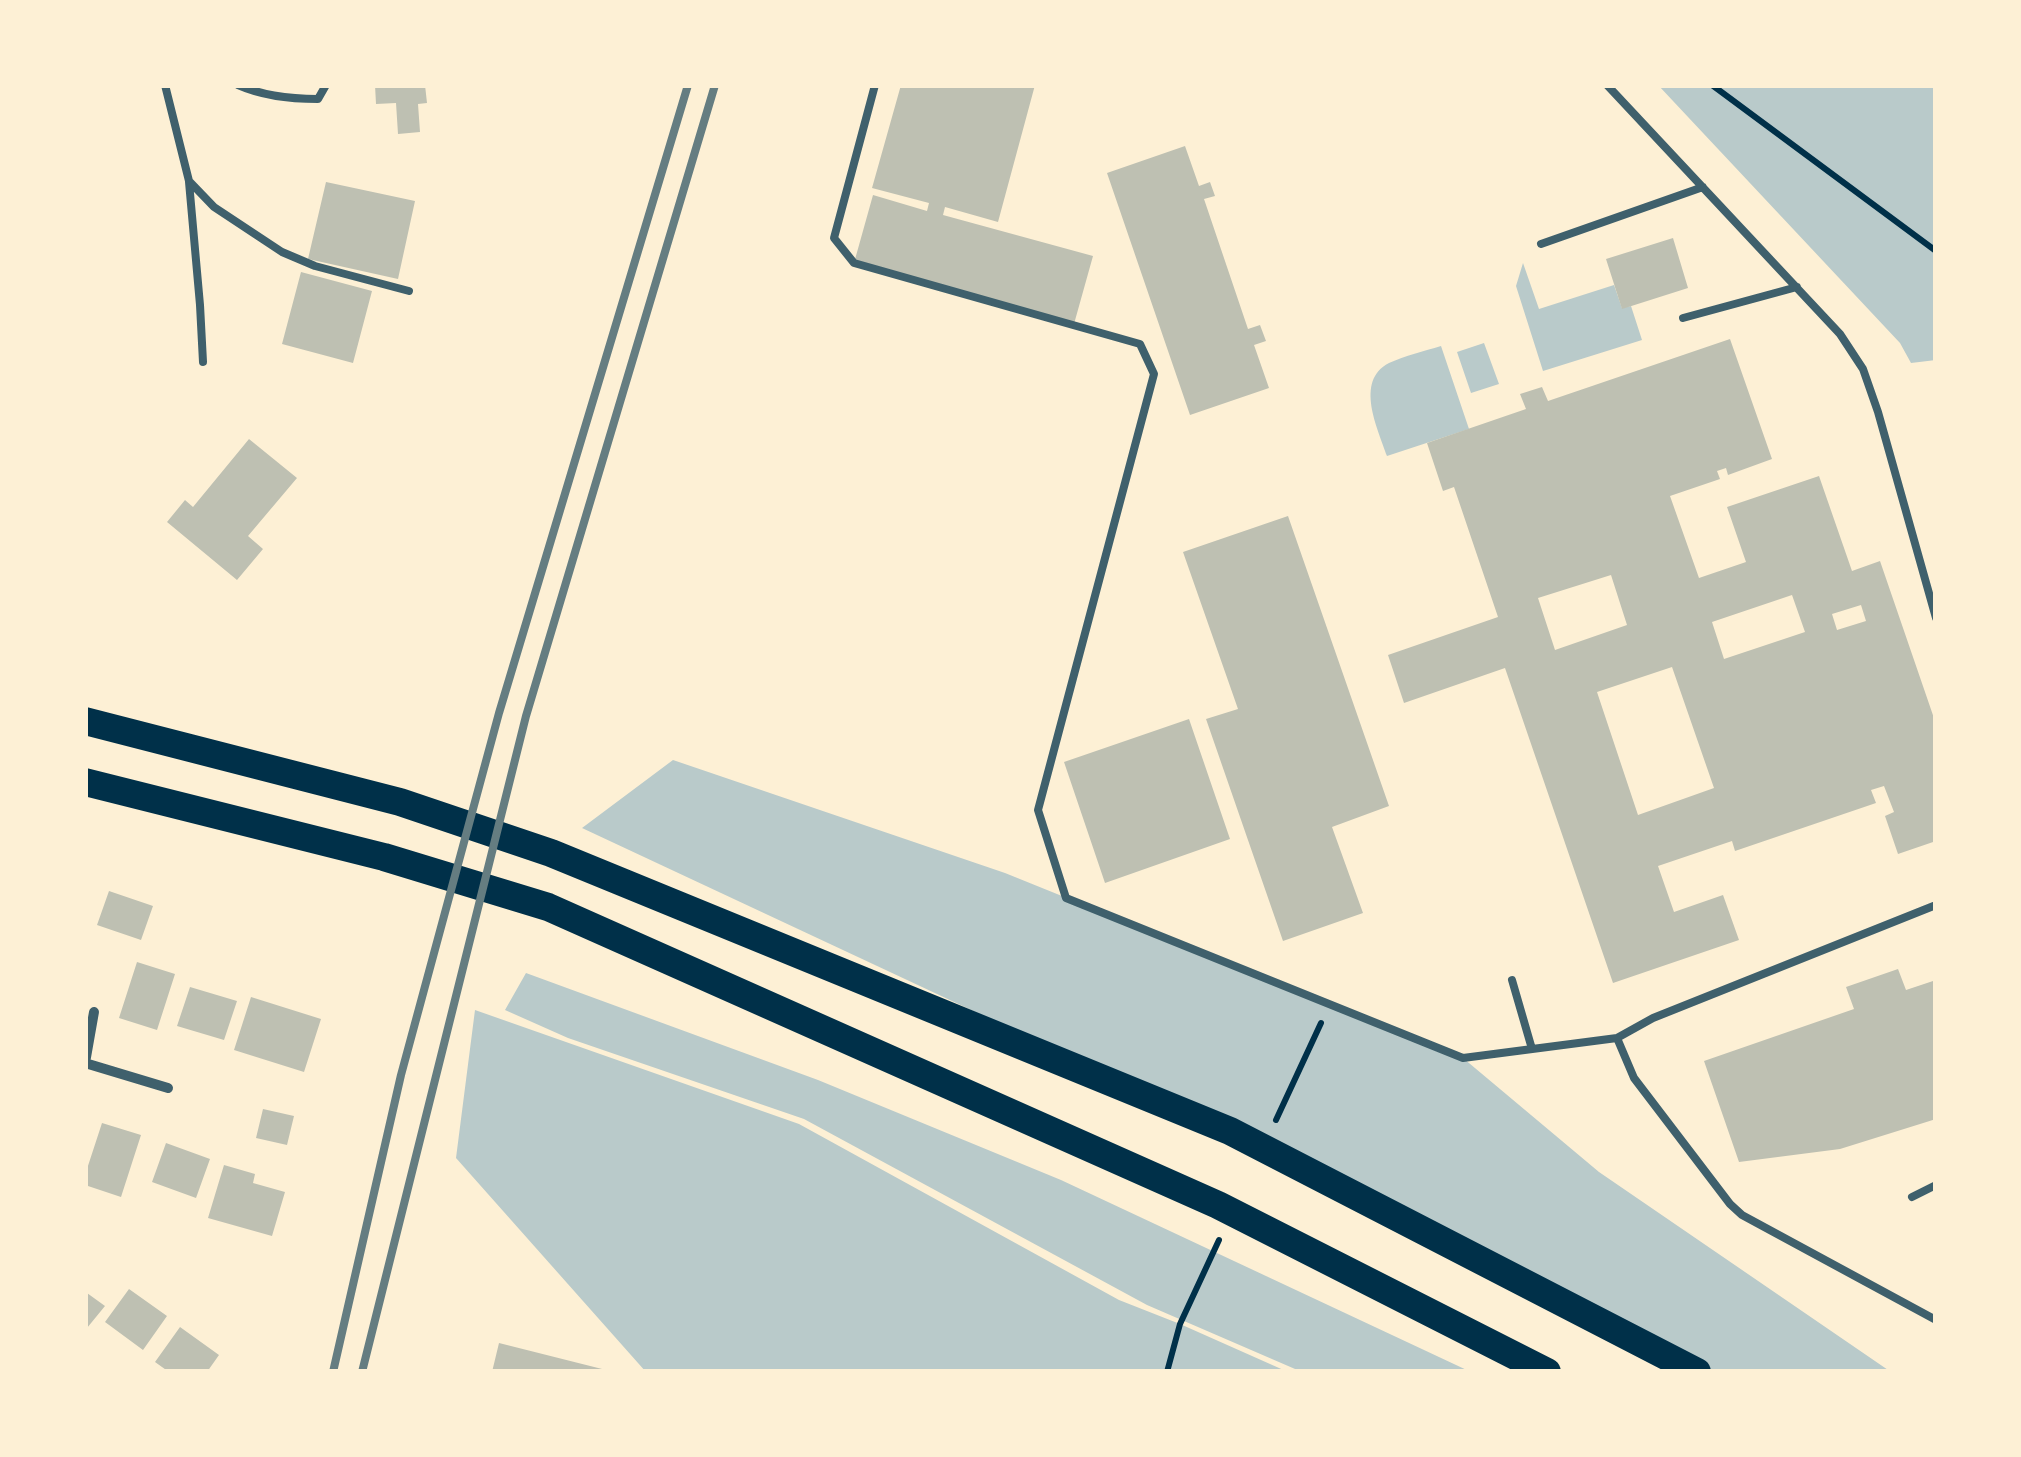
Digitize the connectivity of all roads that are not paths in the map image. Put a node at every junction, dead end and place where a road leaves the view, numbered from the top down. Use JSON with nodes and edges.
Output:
{"nodes":[{"id":1,"x":165,"y":85,"type":"edge"},
{"id":2,"x":238,"y":85,"type":"edge"},
{"id":3,"x":326,"y":85,"type":"edge"},
{"id":4,"x":875,"y":85,"type":"edge"},
{"id":5,"x":1607,"y":85,"type":"edge"},
{"id":6,"x":188,"y":181,"type":"junction"},
{"id":7,"x":1704,"y":187,"type":"junction"},
{"id":8,"x":1541,"y":244,"type":"dead end"},
{"id":9,"x":1797,"y":287,"type":"junction"},
{"id":10,"x":409,"y":291,"type":"dead end"},
{"id":11,"x":1683,"y":318,"type":"dead end"},
{"id":12,"x":203,"y":362,"type":"dead end"},
{"id":13,"x":1935,"y":612,"type":"edge"},
{"id":14,"x":85,"y":721,"type":"edge"},
{"id":15,"x":85,"y":782,"type":"edge"},
{"id":16,"x":1936,"y":905,"type":"edge"},
{"id":17,"x":1512,"y":980,"type":"dead end"},
{"id":18,"x":94,"y":1012,"type":"dead end"},
{"id":19,"x":1618,"y":1038,"type":"junction"},
{"id":20,"x":1532,"y":1049,"type":"junction"},
{"id":21,"x":85,"y":1063,"type":"edge"},
{"id":22,"x":168,"y":1088,"type":"dead end"},
{"id":23,"x":1936,"y":1185,"type":"edge"},
{"id":24,"x":1912,"y":1197,"type":"dead end"},
{"id":25,"x":1936,"y":1320,"type":"edge"},
{"id":26,"x":1547,"y":1372,"type":"edge"},
{"id":27,"x":1697,"y":1372,"type":"edge"}],
"edges":[{"from":1,"to":6,"type":"lane"},
{"from":2,"to":3,"type":"lane"},
{"from":4,"to":20,"type":"lane"},
{"from":5,"to":7,"type":"lane"},
{"from":6,"to":10,"type":"lane"},
{"from":6,"to":12,"type":"lane"},
{"from":7,"to":8,"type":"lane"},
{"from":7,"to":9,"type":"lane"},
{"from":9,"to":11,"type":"lane"},
{"from":9,"to":13,"type":"lane"},
{"from":14,"to":27,"type":"highway"},
{"from":15,"to":26,"type":"highway"},
{"from":16,"to":19,"type":"lane"},
{"from":17,"to":20,"type":"lane"},
{"from":18,"to":21,"type":"street"},
{"from":19,"to":20,"type":"lane"},
{"from":19,"to":25,"type":"lane"},
{"from":21,"to":22,"type":"street"},
{"from":23,"to":24,"type":"lane"}]}
